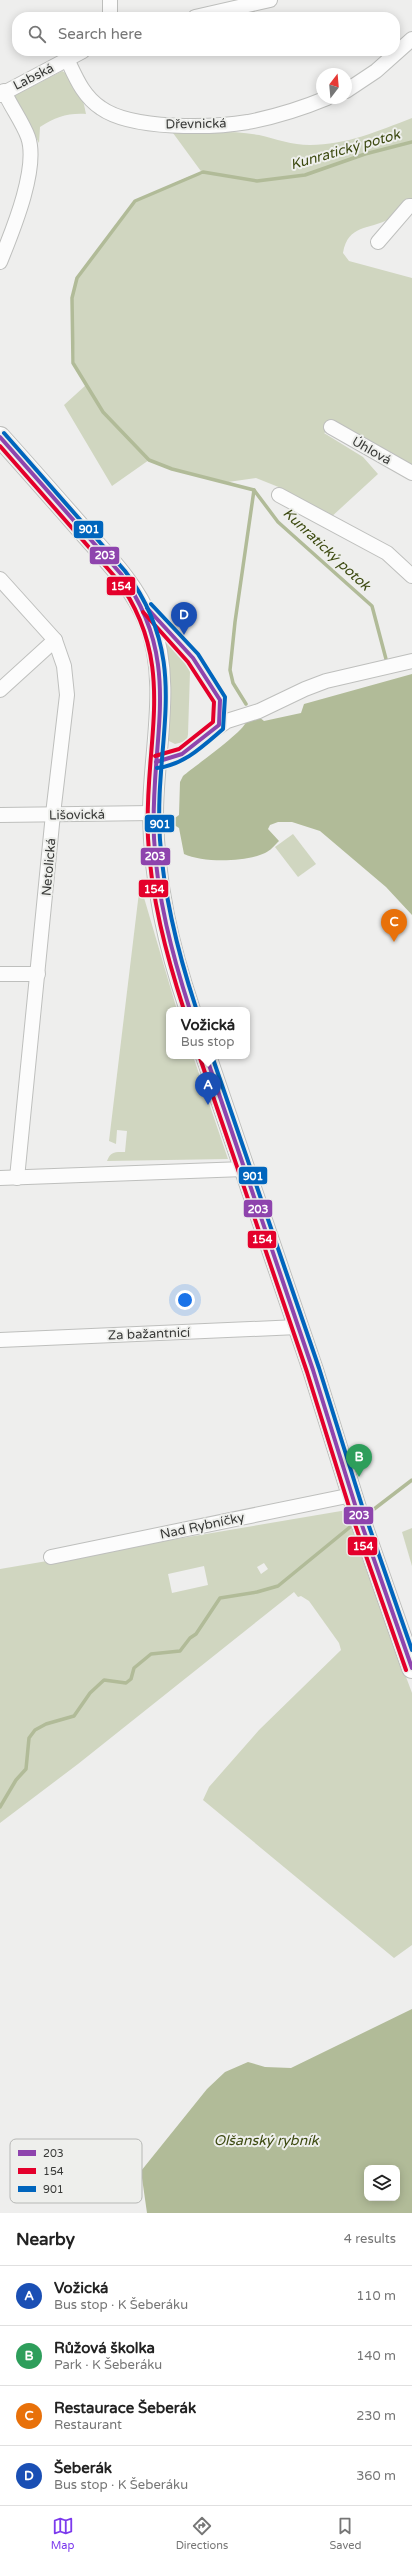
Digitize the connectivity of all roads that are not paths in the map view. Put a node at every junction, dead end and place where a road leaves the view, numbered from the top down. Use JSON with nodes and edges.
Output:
{"nodes":[{"id":1,"x":110,"y":0,"type":"edge"},
{"id":2,"x":270,"y":0,"type":"edge"},
{"id":3,"x":110,"y":12,"type":"edge"},
{"id":4,"x":217,"y":12,"type":"edge"},
{"id":5,"x":412,"y":39,"type":"edge"},
{"id":6,"x":400,"y":50,"type":"edge"},
{"id":7,"x":73,"y":56,"type":"edge"},
{"id":8,"x":393,"y":56,"type":"edge"},
{"id":9,"x":67,"y":59,"type":"junction"},
{"id":10,"x":352,"y":86,"type":"edge"},
{"id":11,"x":1,"y":91,"type":"edge"},
{"id":12,"x":316,"y":101,"type":"edge"},
{"id":13,"x":412,"y":206,"type":"edge"},
{"id":14,"x":378,"y":242,"type":"dead end"},
{"id":15,"x":0,"y":262,"type":"edge"},
{"id":16,"x":331,"y":427,"type":"dead end"},
{"id":17,"x":0,"y":437,"type":"edge"},
{"id":18,"x":412,"y":473,"type":"edge"},
{"id":19,"x":279,"y":494,"type":"dead end"},
{"id":20,"x":412,"y":576,"type":"edge"},
{"id":21,"x":0,"y":579,"type":"edge"},
{"id":22,"x":55,"y":640,"type":"junction"},
{"id":23,"x":412,"y":661,"type":"edge"},
{"id":24,"x":0,"y":690,"type":"edge"},
{"id":25,"x":156,"y":762,"type":"junction"},
{"id":26,"x":153,"y":813,"type":"junction"},
{"id":27,"x":53,"y":814,"type":"junction"},
{"id":28,"x":0,"y":815,"type":"edge"},
{"id":29,"x":0,"y":974,"type":"edge"},
{"id":30,"x":38,"y":974,"type":"junction"},
{"id":31,"x":189,"y":1007,"type":"edge"},
{"id":32,"x":207,"y":1059,"type":"edge"},
{"id":33,"x":244,"y":1168,"type":"junction"},
{"id":34,"x":0,"y":1178,"type":"edge"},
{"id":35,"x":16,"y":1178,"type":"junction"},
{"id":36,"x":298,"y":1327,"type":"junction"},
{"id":37,"x":0,"y":1340,"type":"edge"},
{"id":38,"x":357,"y":1509,"type":"junction"},
{"id":39,"x":52,"y":1557,"type":"dead end"},
{"id":40,"x":412,"y":1668,"type":"edge"}],
"edges":[{"from":1,"to":3,"type":"street"},
{"from":2,"to":4,"type":"street"},
{"from":5,"to":6,"type":"street"},
{"from":7,"to":9,"type":"street","name":"Labská"},
{"from":8,"to":10,"type":"street"},
{"from":9,"to":11,"type":"street","name":"Labská"},
{"from":9,"to":12,"type":"street","name":"Dřevnická"},
{"from":11,"to":15,"type":"street"},
{"from":13,"to":14,"type":"street"},
{"from":16,"to":18,"type":"street","name":"Úhlová"},
{"from":17,"to":25,"type":"street"},
{"from":19,"to":20,"type":"street"},
{"from":21,"to":22,"type":"street","name":"Netolická"},
{"from":22,"to":24,"type":"street"},
{"from":22,"to":27,"type":"street","name":"Netolická"},
{"from":23,"to":25,"type":"street"},
{"from":25,"to":26,"type":"street"},
{"from":26,"to":27,"type":"street","name":"Lišovická"},
{"from":26,"to":31,"type":"street"},
{"from":27,"to":28,"type":"street","name":"Lišovická"},
{"from":27,"to":30,"type":"street","name":"Netolická"},
{"from":29,"to":30,"type":"street"},
{"from":30,"to":35,"type":"street","name":"Netolická"},
{"from":32,"to":33,"type":"street"},
{"from":33,"to":35,"type":"street"},
{"from":33,"to":36,"type":"street"},
{"from":34,"to":35,"type":"street"},
{"from":36,"to":37,"type":"street","name":"Za bažantnicí"},
{"from":36,"to":38,"type":"street"},
{"from":38,"to":39,"type":"street","name":"Nad Rybníčky"},
{"from":38,"to":40,"type":"street"}]}
